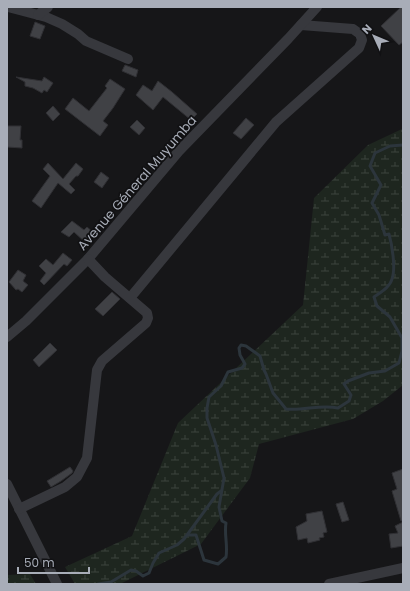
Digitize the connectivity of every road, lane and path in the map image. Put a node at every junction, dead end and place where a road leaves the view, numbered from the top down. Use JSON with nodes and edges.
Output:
{"nodes":[{"id":1,"x":8,"y":7,"type":"edge"},
{"id":2,"x":48,"y":7,"type":"edge"},
{"id":3,"x":317,"y":7,"type":"edge"},
{"id":4,"x":38,"y":15,"type":"junction"},
{"id":5,"x":301,"y":25,"type":"junction"},
{"id":6,"x":128,"y":59,"type":"dead end"},
{"id":7,"x":88,"y":259,"type":"junction"},
{"id":8,"x":130,"y":298,"type":"junction"},
{"id":9,"x":7,"y":337,"type":"edge"},
{"id":10,"x":7,"y":484,"type":"edge"},
{"id":11,"x":19,"y":509,"type":"junction"},
{"id":12,"x":403,"y":568,"type":"edge"},
{"id":13,"x":57,"y":584,"type":"edge"},
{"id":14,"x":329,"y":584,"type":"edge"}],
"edges":[{"from":1,"to":4,"type":"street"},
{"from":2,"to":4,"type":"street"},
{"from":3,"to":5,"type":"street","name":"Avenue Géneral Muyumba"},
{"from":4,"to":6,"type":"street"},
{"from":5,"to":7,"type":"street","name":"Avenue Géneral Muyumba"},
{"from":5,"to":8,"type":"street"},
{"from":7,"to":8,"type":"street"},
{"from":7,"to":9,"type":"street","name":"Avenue Géneral Muyumba"},
{"from":8,"to":11,"type":"street"},
{"from":10,"to":11,"type":"street"},
{"from":11,"to":13,"type":"street"},
{"from":12,"to":14,"type":"street"}]}
